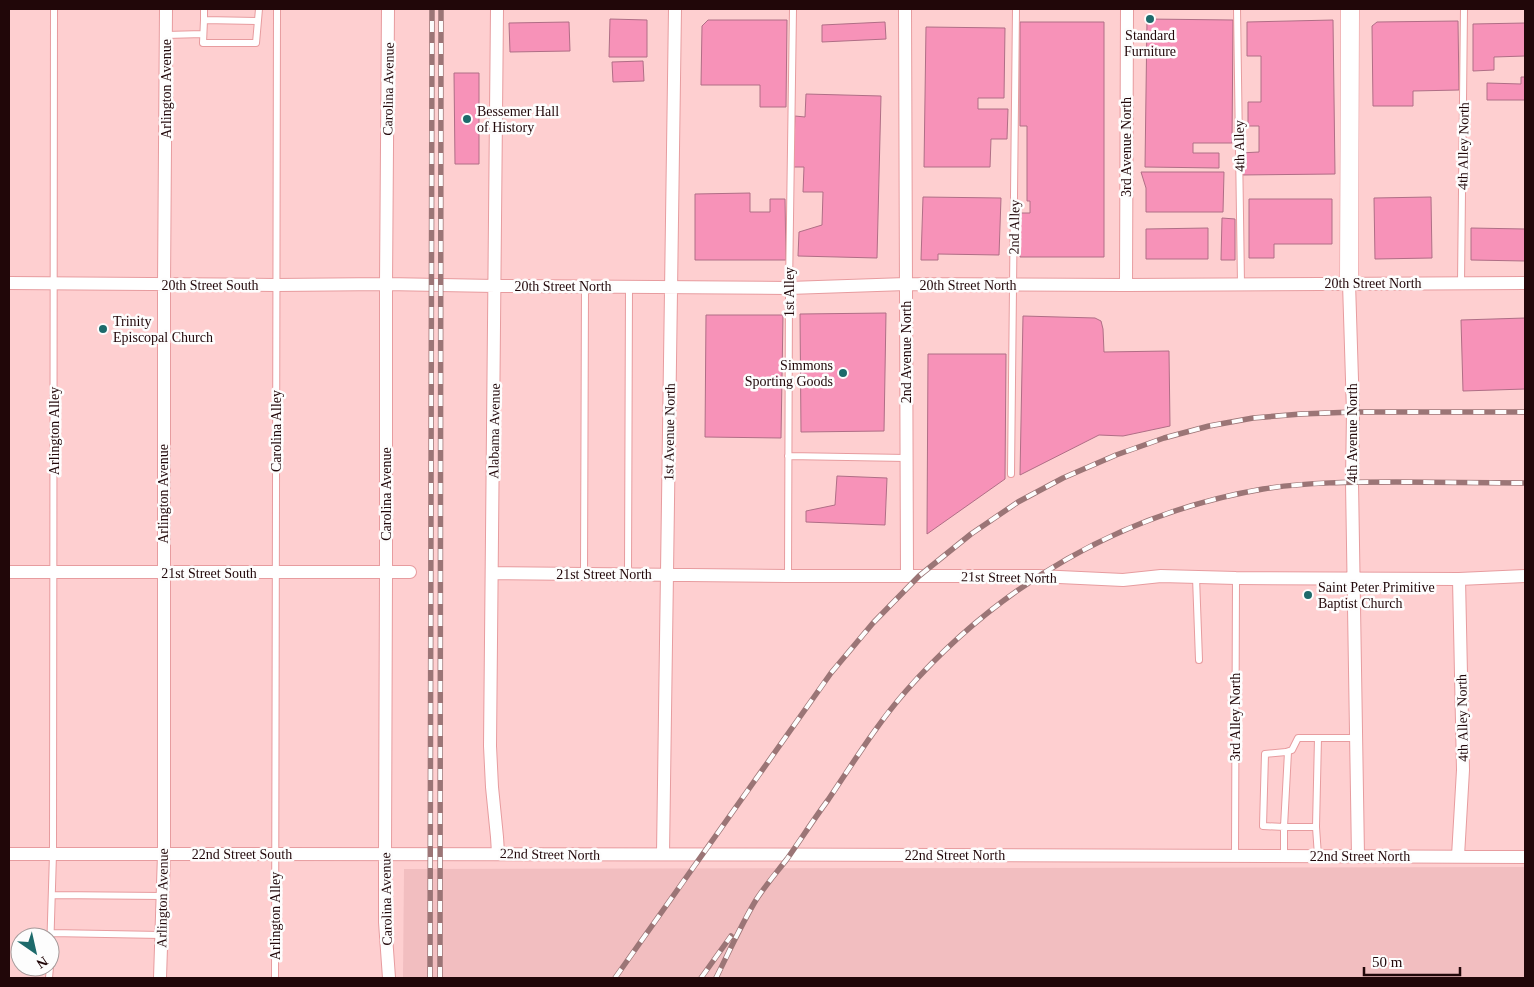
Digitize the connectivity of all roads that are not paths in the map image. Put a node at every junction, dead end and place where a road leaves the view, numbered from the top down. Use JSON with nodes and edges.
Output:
{"nodes":[{"id":1,"x":54,"y":9,"type":"edge"},
{"id":2,"x":166,"y":9,"type":"edge"},
{"id":3,"x":204,"y":9,"type":"edge"},
{"id":4,"x":259,"y":9,"type":"edge"},
{"id":5,"x":277,"y":9,"type":"edge"},
{"id":6,"x":388,"y":9,"type":"edge"},
{"id":7,"x":497,"y":9,"type":"edge"},
{"id":8,"x":675,"y":9,"type":"edge"},
{"id":9,"x":793,"y":9,"type":"edge"},
{"id":10,"x":905,"y":9,"type":"edge"},
{"id":11,"x":1016,"y":9,"type":"edge"},
{"id":12,"x":1126,"y":9,"type":"edge"},
{"id":13,"x":1237,"y":9,"type":"edge"},
{"id":14,"x":1350,"y":9,"type":"edge"},
{"id":15,"x":1464,"y":9,"type":"edge"},
{"id":16,"x":204,"y":20,"type":"junction"},
{"id":17,"x":258,"y":21,"type":"junction"},
{"id":18,"x":203,"y":34,"type":"junction"},
{"id":19,"x":166,"y":35,"type":"junction"},
{"id":20,"x":9,"y":283,"type":"edge"},
{"id":21,"x":54,"y":283,"type":"junction"},
{"id":22,"x":1349,"y":283,"type":"junction"},
{"id":23,"x":1461,"y":283,"type":"junction"},
{"id":24,"x":1525,"y":283,"type":"edge"},
{"id":25,"x":386,"y":284,"type":"junction"},
{"id":26,"x":411,"y":284,"type":"joint"},
{"id":27,"x":906,"y":284,"type":"junction"},
{"id":28,"x":1241,"y":284,"type":"junction"},
{"id":29,"x":164,"y":285,"type":"junction"},
{"id":30,"x":276,"y":285,"type":"junction"},
{"id":31,"x":1013,"y":285,"type":"junction"},
{"id":32,"x":1126,"y":285,"type":"junction"},
{"id":33,"x":495,"y":286,"type":"junction"},
{"id":34,"x":585,"y":286,"type":"junction"},
{"id":35,"x":629,"y":286,"type":"junction"},
{"id":36,"x":671,"y":286,"type":"junction"},
{"id":37,"x":788,"y":288,"type":"junction"},
{"id":38,"x":788,"y":456,"type":"junction"},
{"id":39,"x":906,"y":458,"type":"junction"},
{"id":40,"x":1011,"y":474,"type":"dead end"},
{"id":41,"x":9,"y":572,"type":"edge"},
{"id":42,"x":53,"y":572,"type":"junction"},
{"id":43,"x":276,"y":572,"type":"junction"},
{"id":44,"x":386,"y":572,"type":"junction"},
{"id":45,"x":410,"y":572,"type":"dead end"},
{"id":46,"x":163,"y":573,"type":"junction"},
{"id":47,"x":492,"y":573,"type":"junction"},
{"id":48,"x":584,"y":574,"type":"junction"},
{"id":49,"x":628,"y":574,"type":"junction"},
{"id":50,"x":668,"y":574,"type":"junction"},
{"id":51,"x":788,"y":576,"type":"junction"},
{"id":52,"x":907,"y":576,"type":"junction"},
{"id":53,"x":1525,"y":576,"type":"edge"},
{"id":54,"x":1196,"y":577,"type":"junction"},
{"id":55,"x":1353,"y":577,"type":"junction"},
{"id":56,"x":1236,"y":578,"type":"junction"},
{"id":57,"x":1458,"y":579,"type":"junction"},
{"id":58,"x":1199,"y":660,"type":"dead end"},
{"id":59,"x":1318,"y":738,"type":"junction"},
{"id":60,"x":1356,"y":738,"type":"junction"},
{"id":61,"x":1288,"y":752,"type":"junction"},
{"id":62,"x":1284,"y":827,"type":"junction"},
{"id":63,"x":1316,"y":827,"type":"junction"},
{"id":64,"x":498,"y":853,"type":"junction"},
{"id":65,"x":9,"y":854,"type":"edge"},
{"id":66,"x":53,"y":854,"type":"junction"},
{"id":67,"x":164,"y":854,"type":"junction"},
{"id":68,"x":275,"y":854,"type":"junction"},
{"id":69,"x":384,"y":854,"type":"junction"},
{"id":70,"x":663,"y":854,"type":"junction"},
{"id":71,"x":1235,"y":856,"type":"junction"},
{"id":72,"x":1284,"y":856,"type":"junction"},
{"id":73,"x":1318,"y":856,"type":"junction"},
{"id":74,"x":1358,"y":856,"type":"junction"},
{"id":75,"x":1458,"y":856,"type":"junction"},
{"id":76,"x":1525,"y":856,"type":"edge"},
{"id":77,"x":52,"y":895,"type":"junction"},
{"id":78,"x":162,"y":896,"type":"junction"},
{"id":79,"x":51,"y":927,"type":"edge"},
{"id":80,"x":60,"y":933,"type":"edge"},
{"id":81,"x":161,"y":935,"type":"junction"},
{"id":82,"x":160,"y":978,"type":"edge"},
{"id":83,"x":275,"y":978,"type":"edge"},
{"id":84,"x":389,"y":978,"type":"edge"}],
"edges":[{"from":1,"to":21,"type":"lane","name":"Arlington Alley"},
{"from":2,"to":19,"type":"street","name":"Arlington Avenue"},
{"from":3,"to":16,"type":"lane"},
{"from":4,"to":17,"type":"lane"},
{"from":5,"to":30,"type":"lane","name":"Carolina Alley"},
{"from":6,"to":25,"type":"street","name":"Carolina Avenue"},
{"from":7,"to":33,"type":"street","name":"Alabama Avenue"},
{"from":8,"to":36,"type":"street","name":"1st Avenue North"},
{"from":9,"to":37,"type":"lane","name":"1st Alley"},
{"from":10,"to":27,"type":"street","name":"2nd Avenue North"},
{"from":11,"to":31,"type":"lane","name":"2nd Alley"},
{"from":12,"to":32,"type":"street","name":"3rd Avenue North"},
{"from":13,"to":28,"type":"lane","name":"4th Alley"},
{"from":14,"to":22,"type":"street","name":"4th Avenue North"},
{"from":15,"to":23,"type":"lane","name":"4th Alley North"},
{"from":16,"to":17,"type":"lane"},
{"from":16,"to":18,"type":"lane"},
{"from":17,"to":18,"type":"lane"},
{"from":18,"to":19,"type":"lane"},
{"from":19,"to":29,"type":"street","name":"Arlington Avenue"},
{"from":20,"to":21,"type":"street","name":"20th Street South"},
{"from":21,"to":29,"type":"street","name":"20th Street South"},
{"from":21,"to":42,"type":"lane","name":"Arlington Alley"},
{"from":22,"to":23,"type":"street","name":"20th Street North"},
{"from":22,"to":28,"type":"street","name":"20th Street North"},
{"from":22,"to":55,"type":"street","name":"4th Avenue North"},
{"from":23,"to":24,"type":"street","name":"20th Street North"},
{"from":25,"to":26,"type":"street","name":"20th Street South"},
{"from":25,"to":30,"type":"street","name":"20th Street South"},
{"from":25,"to":44,"type":"street","name":"Carolina Avenue"},
{"from":26,"to":33,"type":"street","name":"20th Street North"},
{"from":27,"to":31,"type":"street","name":"20th Street North"},
{"from":27,"to":37,"type":"street","name":"20th Street North"},
{"from":27,"to":39,"type":"street","name":"2nd Avenue North"},
{"from":28,"to":32,"type":"street","name":"20th Street North"},
{"from":29,"to":30,"type":"street","name":"20th Street South"},
{"from":29,"to":46,"type":"street","name":"Arlington Avenue"},
{"from":30,"to":43,"type":"lane","name":"Carolina Alley"},
{"from":31,"to":32,"type":"street","name":"20th Street North"},
{"from":31,"to":40,"type":"lane","name":"2nd Alley"},
{"from":33,"to":34,"type":"street","name":"20th Street North"},
{"from":33,"to":47,"type":"street","name":"Alabama Avenue"},
{"from":34,"to":35,"type":"street","name":"20th Street North"},
{"from":34,"to":48,"type":"lane"},
{"from":35,"to":36,"type":"street","name":"20th Street North"},
{"from":35,"to":49,"type":"lane"},
{"from":36,"to":37,"type":"street","name":"20th Street North"},
{"from":36,"to":50,"type":"street","name":"1st Avenue North"},
{"from":37,"to":38,"type":"lane","name":"1st Alley"},
{"from":38,"to":39,"type":"lane"},
{"from":38,"to":51,"type":"lane","name":"1st Alley"},
{"from":39,"to":52,"type":"street","name":"2nd Avenue North"},
{"from":41,"to":42,"type":"street","name":"21st Street South"},
{"from":42,"to":46,"type":"street","name":"21st Street South"},
{"from":42,"to":66,"type":"lane","name":"Arlington Alley"},
{"from":43,"to":44,"type":"street","name":"21st Street South"},
{"from":43,"to":46,"type":"street","name":"21st Street South"},
{"from":43,"to":68,"type":"lane","name":"Carolina Alley"},
{"from":44,"to":45,"type":"street","name":"21st Street South"},
{"from":44,"to":69,"type":"street","name":"Carolina Avenue"},
{"from":46,"to":67,"type":"street","name":"Arlington Avenue"},
{"from":47,"to":48,"type":"street","name":"21st Street North"},
{"from":47,"to":64,"type":"street","name":"Alabama Avenue"},
{"from":48,"to":49,"type":"street","name":"21st Street North"},
{"from":49,"to":50,"type":"street","name":"21st Street North"},
{"from":50,"to":51,"type":"street","name":"21st Street North"},
{"from":50,"to":70,"type":"street","name":"1st Avenue North"},
{"from":51,"to":52,"type":"street","name":"21st Street North"},
{"from":52,"to":54,"type":"street","name":"21st Street North"},
{"from":53,"to":57,"type":"street","name":"21st Street North"},
{"from":54,"to":56,"type":"street","name":"21st Street North"},
{"from":54,"to":58,"type":"lane"},
{"from":55,"to":56,"type":"street","name":"21st Street North"},
{"from":55,"to":57,"type":"street","name":"21st Street North"},
{"from":55,"to":60,"type":"street","name":"4th Avenue North"},
{"from":56,"to":71,"type":"lane","name":"3rd Alley North"},
{"from":57,"to":75,"type":"street","name":"4th Alley North"},
{"from":59,"to":60,"type":"lane"},
{"from":59,"to":61,"type":"lane"},
{"from":59,"to":63,"type":"lane"},
{"from":60,"to":74,"type":"street","name":"4th Avenue North"},
{"from":61,"to":62,"type":"lane"},
{"from":61,"to":62,"type":"lane"},
{"from":62,"to":63,"type":"lane"},
{"from":62,"to":72,"type":"lane"},
{"from":63,"to":73,"type":"lane"},
{"from":64,"to":69,"type":"street","name":"22nd Street North"},
{"from":64,"to":70,"type":"street","name":"22nd Street North"},
{"from":65,"to":66,"type":"street","name":"22nd Street South"},
{"from":66,"to":67,"type":"street","name":"22nd Street South"},
{"from":66,"to":77,"type":"lane","name":"Arlington Alley"},
{"from":67,"to":68,"type":"street","name":"22nd Street South"},
{"from":67,"to":78,"type":"street","name":"Arlington Avenue"},
{"from":68,"to":69,"type":"street","name":"22nd Street South"},
{"from":68,"to":83,"type":"lane","name":"Arlington Alley"},
{"from":69,"to":84,"type":"street","name":"Carolina Avenue"},
{"from":70,"to":71,"type":"street","name":"22nd Street North"},
{"from":71,"to":72,"type":"street","name":"22nd Street North"},
{"from":72,"to":73,"type":"street","name":"22nd Street North"},
{"from":73,"to":74,"type":"street","name":"22nd Street North"},
{"from":74,"to":75,"type":"street","name":"22nd Street North"},
{"from":75,"to":76,"type":"street","name":"22nd Street North"},
{"from":77,"to":78,"type":"lane"},
{"from":77,"to":79,"type":"lane","name":"Arlington Alley"},
{"from":78,"to":81,"type":"street","name":"Arlington Avenue"},
{"from":80,"to":81,"type":"lane"},
{"from":81,"to":82,"type":"street","name":"Arlington Avenue"}]}
